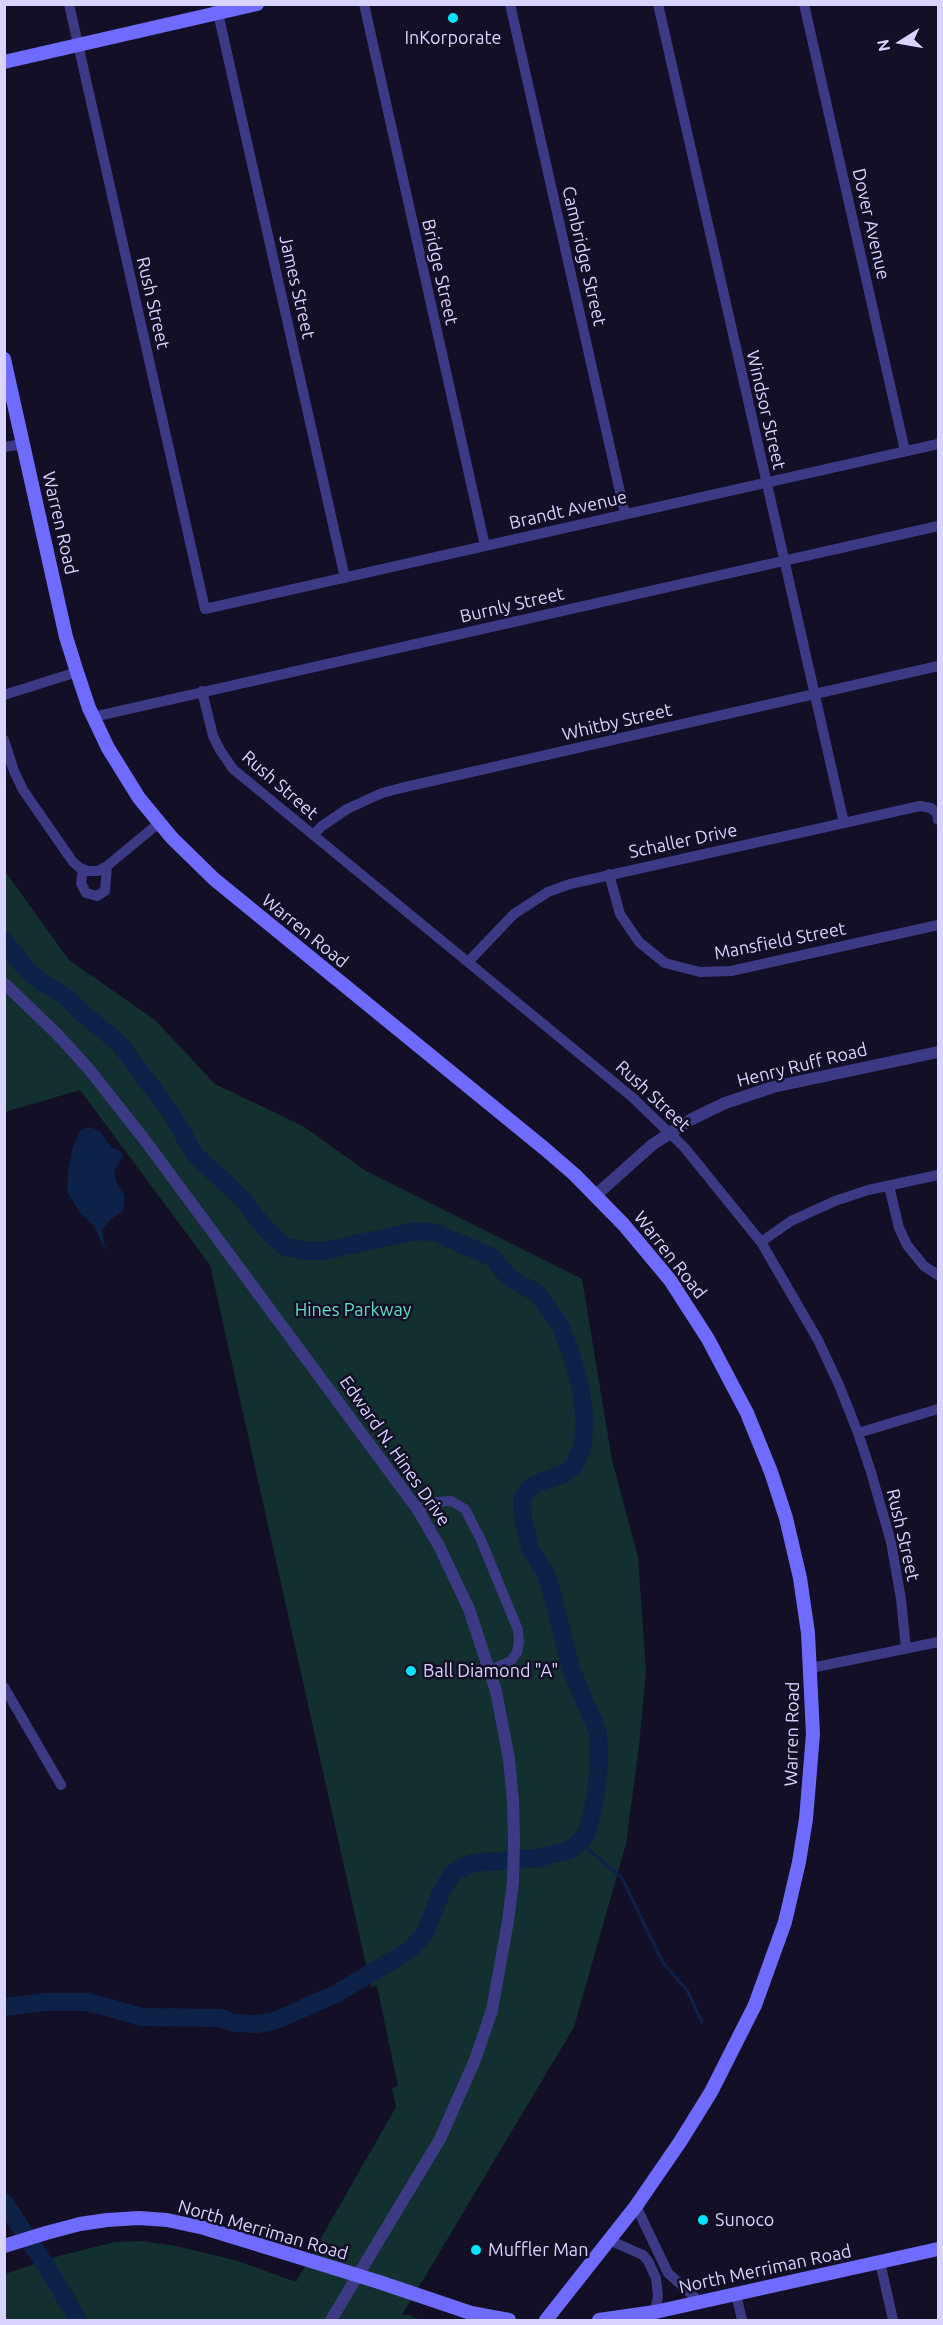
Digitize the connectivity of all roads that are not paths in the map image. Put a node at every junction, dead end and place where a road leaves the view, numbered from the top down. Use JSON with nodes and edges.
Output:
{"nodes":[{"id":1,"x":69,"y":4,"type":"edge"},
{"id":2,"x":257,"y":4,"type":"edge"},
{"id":3,"x":364,"y":4,"type":"edge"},
{"id":4,"x":510,"y":4,"type":"edge"},
{"id":5,"x":658,"y":4,"type":"edge"},
{"id":6,"x":804,"y":4,"type":"edge"},
{"id":7,"x":217,"y":9,"type":"edge"},
{"id":8,"x":78,"y":44,"type":"junction"},
{"id":9,"x":4,"y":62,"type":"edge"},
{"id":10,"x":4,"y":359,"type":"edge"},
{"id":11,"x":24,"y":444,"type":"junction"},
{"id":12,"x":939,"y":444,"type":"edge"},
{"id":13,"x":4,"y":447,"type":"edge"},
{"id":14,"x":905,"y":451,"type":"junction"},
{"id":15,"x":765,"y":483,"type":"junction"},
{"id":16,"x":625,"y":514,"type":"junction"},
{"id":17,"x":939,"y":526,"type":"edge"},
{"id":18,"x":485,"y":546,"type":"junction"},
{"id":19,"x":783,"y":561,"type":"junction"},
{"id":20,"x":345,"y":578,"type":"junction"},
{"id":21,"x":205,"y":609,"type":"joint"},
{"id":22,"x":939,"y":666,"type":"edge"},
{"id":23,"x":76,"y":672,"type":"junction"},
{"id":24,"x":202,"y":691,"type":"junction"},
{"id":25,"x":814,"y":694,"type":"junction"},
{"id":26,"x":4,"y":695,"type":"edge"},
{"id":27,"x":93,"y":717,"type":"junction"},
{"id":28,"x":4,"y":740,"type":"edge"},
{"id":29,"x":939,"y":820,"type":"edge"},
{"id":30,"x":159,"y":823,"type":"junction"},
{"id":31,"x":844,"y":823,"type":"junction"},
{"id":32,"x":313,"y":835,"type":"junction"},
{"id":33,"x":107,"y":866,"type":"junction"},
{"id":34,"x":83,"y":869,"type":"junction"},
{"id":35,"x":609,"y":874,"type":"junction"},
{"id":36,"x":939,"y":925,"type":"edge"},
{"id":37,"x":468,"y":962,"type":"junction"},
{"id":38,"x":4,"y":983,"type":"edge"},
{"id":39,"x":939,"y":1052,"type":"edge"},
{"id":40,"x":670,"y":1132,"type":"junction"},
{"id":41,"x":939,"y":1175,"type":"edge"},
{"id":42,"x":889,"y":1186,"type":"junction"},
{"id":43,"x":596,"y":1196,"type":"junction"},
{"id":44,"x":761,"y":1242,"type":"junction"},
{"id":45,"x":939,"y":1275,"type":"edge"},
{"id":46,"x":939,"y":1409,"type":"edge"},
{"id":47,"x":858,"y":1433,"type":"junction"},
{"id":48,"x":418,"y":1510,"type":"junction"},
{"id":49,"x":939,"y":1642,"type":"edge"},
{"id":50,"x":906,"y":1649,"type":"junction"},
{"id":51,"x":811,"y":1668,"type":"junction"},
{"id":52,"x":490,"y":1670,"type":"junction"},
{"id":53,"x":4,"y":1687,"type":"edge"},
{"id":54,"x":61,"y":1785,"type":"dead end"},
{"id":55,"x":636,"y":2206,"type":"junction"},
{"id":56,"x":609,"y":2240,"type":"junction"},
{"id":57,"x":4,"y":2247,"type":"edge"},
{"id":58,"x":939,"y":2249,"type":"edge"},
{"id":59,"x":880,"y":2262,"type":"junction"},
{"id":60,"x":736,"y":2294,"type":"junction"},
{"id":61,"x":699,"y":2301,"type":"junction"},
{"id":62,"x":655,"y":2312,"type":"junction"},
{"id":63,"x":331,"y":2320,"type":"edge"},
{"id":64,"x":509,"y":2320,"type":"edge"},
{"id":65,"x":546,"y":2320,"type":"edge"},
{"id":66,"x":599,"y":2320,"type":"edge"},
{"id":67,"x":741,"y":2320,"type":"edge"},
{"id":68,"x":893,"y":2320,"type":"edge"}],
"edges":[{"from":1,"to":8,"type":"street","name":"Rush Street"},
{"from":2,"to":7,"type":"main road"},
{"from":3,"to":18,"type":"street","name":"Bridge Street"},
{"from":4,"to":16,"type":"street","name":"Cambridge Street"},
{"from":5,"to":15,"type":"street","name":"Windsor Street"},
{"from":6,"to":14,"type":"street","name":"Dover Avenue"},
{"from":7,"to":8,"type":"main road"},
{"from":7,"to":20,"type":"street","name":"James Street"},
{"from":8,"to":9,"type":"main road"},
{"from":8,"to":21,"type":"street","name":"Rush Street"},
{"from":10,"to":11,"type":"main road","name":"Warren Road"},
{"from":11,"to":13,"type":"street"},
{"from":11,"to":23,"type":"main road","name":"Warren Road"},
{"from":12,"to":14,"type":"street","name":"Brandt Avenue"},
{"from":14,"to":15,"type":"street","name":"Brandt Avenue"},
{"from":15,"to":16,"type":"street","name":"Brandt Avenue"},
{"from":15,"to":19,"type":"street","name":"Windsor Street"},
{"from":16,"to":18,"type":"street","name":"Brandt Avenue"},
{"from":17,"to":19,"type":"street","name":"Burnly Street"},
{"from":18,"to":20,"type":"street","name":"Brandt Avenue"},
{"from":19,"to":24,"type":"street","name":"Burnly Street"},
{"from":19,"to":25,"type":"street","name":"Windsor Street"},
{"from":20,"to":21,"type":"street","name":"Brandt Avenue"},
{"from":22,"to":25,"type":"street","name":"Whitby Street"},
{"from":23,"to":26,"type":"street"},
{"from":23,"to":27,"type":"main road","name":"Warren Road"},
{"from":24,"to":27,"type":"street","name":"Burnly Street"},
{"from":24,"to":32,"type":"street","name":"Rush Street"},
{"from":25,"to":31,"type":"street","name":"Windsor Street"},
{"from":25,"to":32,"type":"street","name":"Whitby Street"},
{"from":27,"to":30,"type":"main road","name":"Warren Road"},
{"from":28,"to":34,"type":"street"},
{"from":29,"to":31,"type":"street","name":"Schaller Drive"},
{"from":30,"to":33,"type":"street"},
{"from":30,"to":43,"type":"main road","name":"Warren Road"},
{"from":31,"to":35,"type":"street","name":"Schaller Drive"},
{"from":32,"to":37,"type":"street","name":"Rush Street"},
{"from":33,"to":34,"type":"street"},
{"from":33,"to":34,"type":"street"},
{"from":35,"to":36,"type":"street","name":"Mansfield Street"},
{"from":35,"to":37,"type":"street","name":"Schaller Drive"},
{"from":37,"to":40,"type":"street","name":"Rush Street"},
{"from":38,"to":48,"type":"street","name":"Edward N. Hines Drive"},
{"from":39,"to":40,"type":"street","name":"Henry Ruff Road"},
{"from":40,"to":43,"type":"street","name":"Henry Ruff Road"},
{"from":40,"to":44,"type":"street","name":"Rush Street"},
{"from":41,"to":42,"type":"street"},
{"from":42,"to":44,"type":"street"},
{"from":42,"to":45,"type":"street"},
{"from":43,"to":51,"type":"main road","name":"Warren Road"},
{"from":44,"to":47,"type":"street","name":"Rush Street"},
{"from":46,"to":47,"type":"street"},
{"from":47,"to":50,"type":"street","name":"Rush Street"},
{"from":48,"to":52,"type":"street","name":"Edward N. Hines Drive"},
{"from":48,"to":52,"type":"street"},
{"from":49,"to":50,"type":"street"},
{"from":50,"to":51,"type":"street"},
{"from":51,"to":55,"type":"main road","name":"Warren Road"},
{"from":52,"to":63,"type":"street","name":"Edward N. Hines Drive"},
{"from":53,"to":54,"type":"street"},
{"from":55,"to":56,"type":"main road","name":"Warren Road"},
{"from":55,"to":61,"type":"street"},
{"from":56,"to":62,"type":"street"},
{"from":56,"to":65,"type":"main road","name":"Warren Road"},
{"from":57,"to":64,"type":"main road","name":"North Merriman Road","bridge":true},
{"from":58,"to":59,"type":"main road","name":"North Merriman Road"},
{"from":59,"to":60,"type":"main road","name":"North Merriman Road"},
{"from":59,"to":68,"type":"street"},
{"from":60,"to":61,"type":"main road","name":"North Merriman Road"},
{"from":60,"to":67,"type":"street"},
{"from":61,"to":62,"type":"main road","name":"North Merriman Road"},
{"from":62,"to":66,"type":"main road","name":"North Merriman Road"}]}
